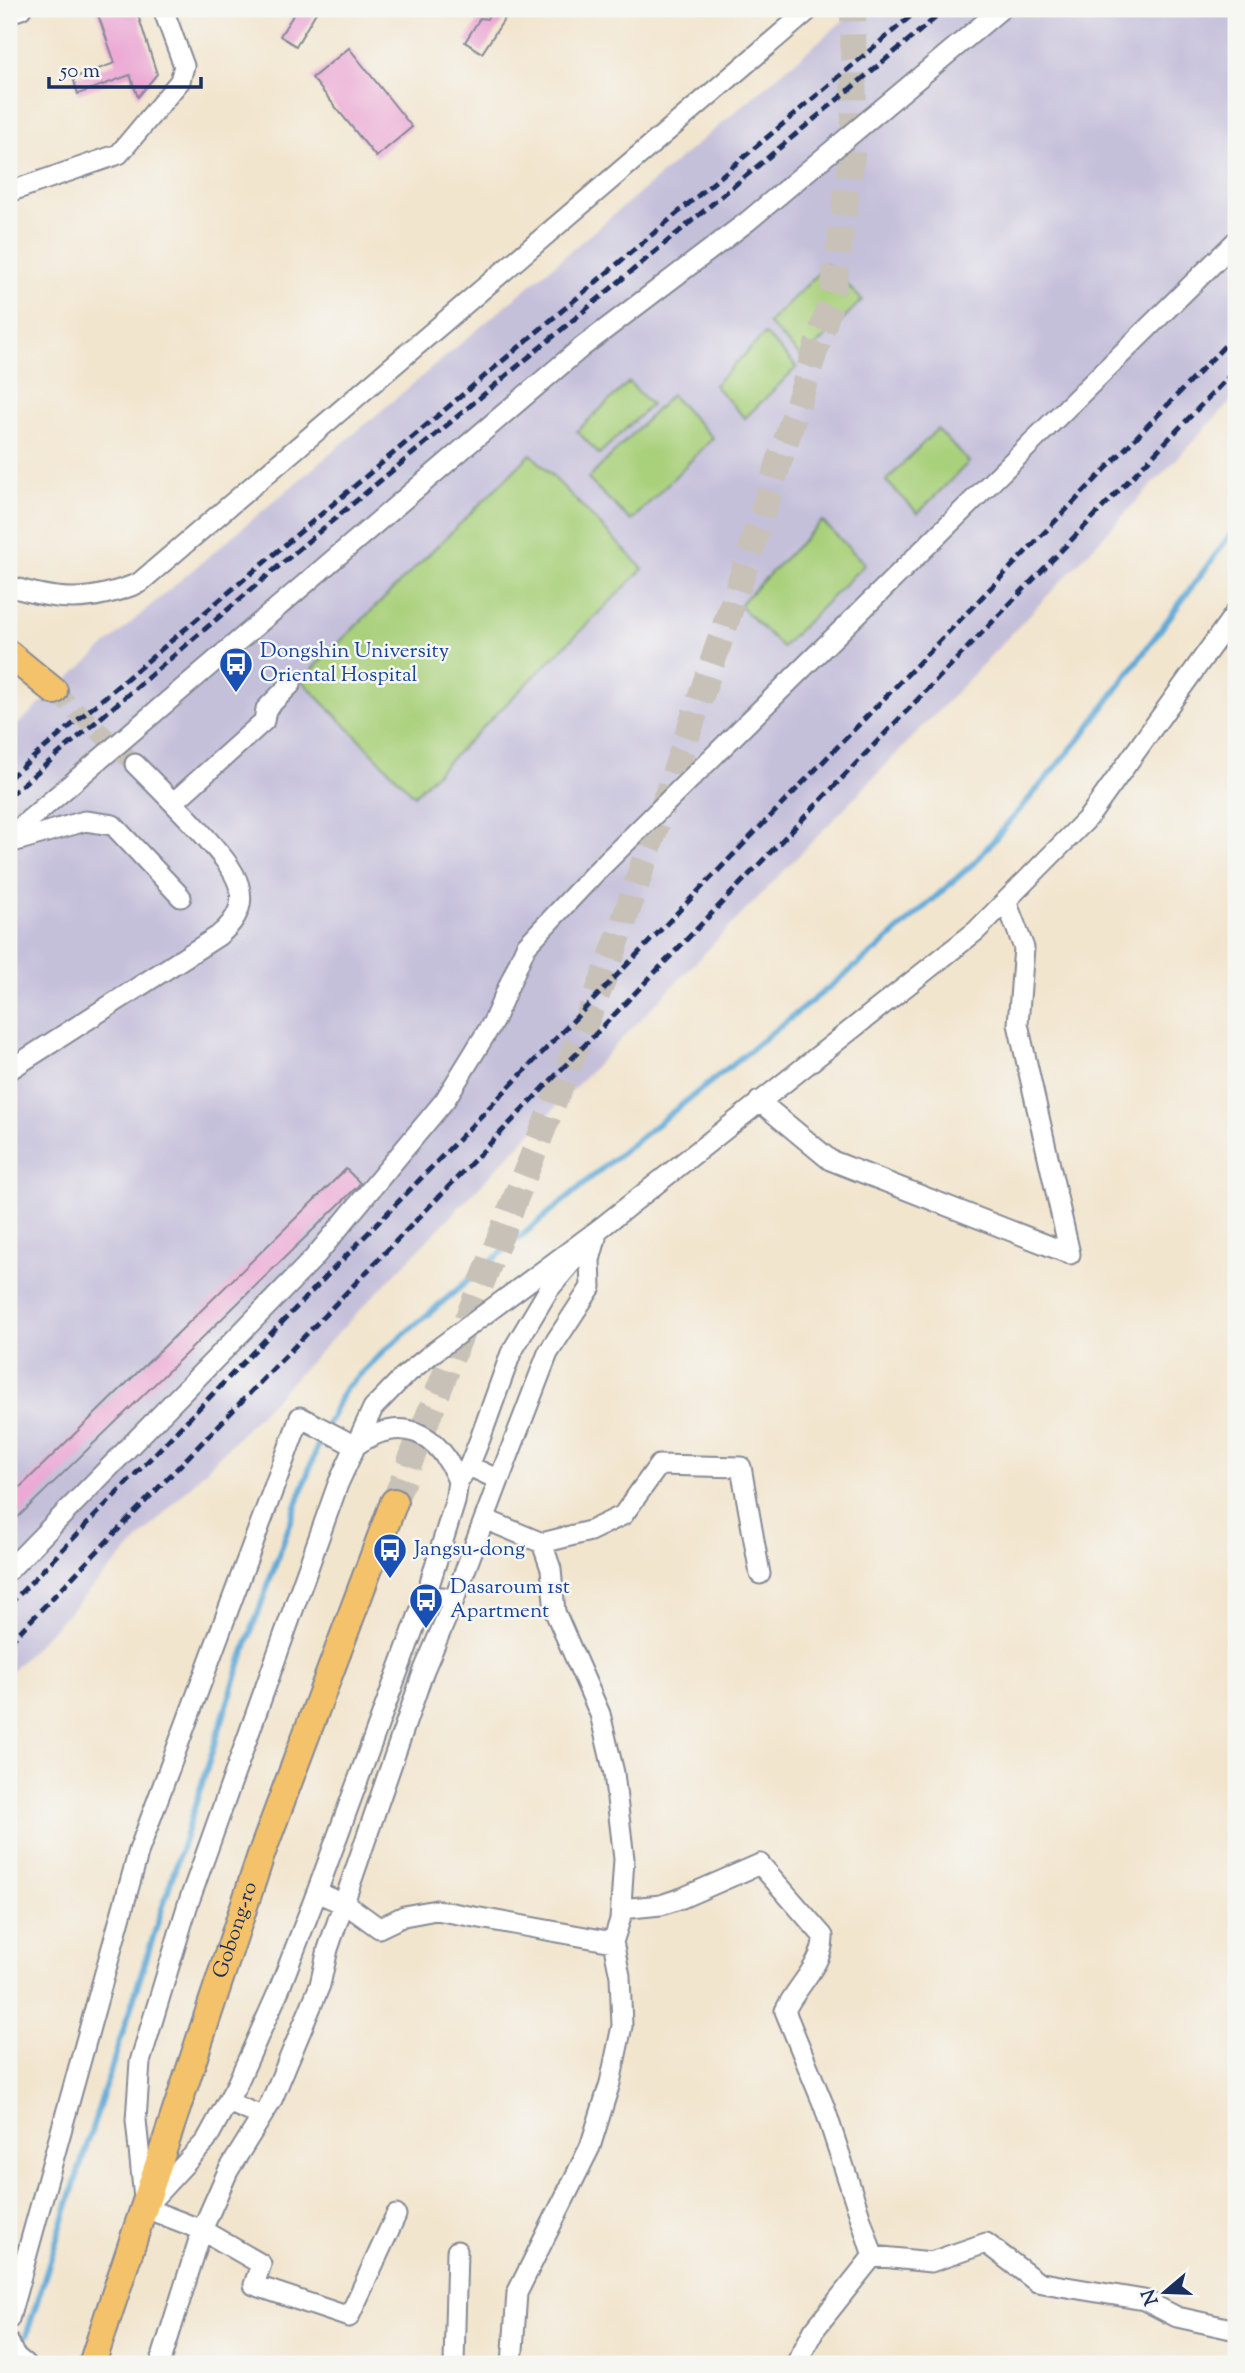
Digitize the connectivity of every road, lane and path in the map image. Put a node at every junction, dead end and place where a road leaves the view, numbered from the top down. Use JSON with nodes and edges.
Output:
{"nodes":[{"id":1,"x":21,"y":9,"type":"edge"},
{"id":2,"x":163,"y":9,"type":"edge"},
{"id":3,"x":810,"y":9,"type":"edge"},
{"id":4,"x":1001,"y":9,"type":"edge"},
{"id":5,"x":9,"y":13,"type":"edge"},
{"id":6,"x":9,"y":192,"type":"edge"},
{"id":7,"x":1236,"y":241,"type":"edge"},
{"id":8,"x":9,"y":586,"type":"edge"},
{"id":9,"x":1236,"y":612,"type":"edge"},
{"id":10,"x":9,"y":654,"type":"edge"},
{"id":11,"x":291,"y":684,"type":"dead end"},
{"id":12,"x":54,"y":691,"type":"tunnel mouth"},
{"id":13,"x":135,"y":764,"type":"tunnel mouth"},
{"id":14,"x":174,"y":802,"type":"junction"},
{"id":15,"x":9,"y":837,"type":"edge"},
{"id":16,"x":9,"y":843,"type":"edge"},
{"id":17,"x":181,"y":897,"type":"dead end"},
{"id":18,"x":1006,"y":901,"type":"junction"},
{"id":19,"x":9,"y":1070,"type":"edge"},
{"id":20,"x":759,"y":1101,"type":"junction"},
{"id":21,"x":598,"y":1230,"type":"junction"},
{"id":22,"x":349,"y":1443,"type":"junction"},
{"id":23,"x":464,"y":1474,"type":"junction"},
{"id":24,"x":499,"y":1480,"type":"junction"},
{"id":25,"x":394,"y":1502,"type":"tunnel mouth"},
{"id":26,"x":487,"y":1520,"type":"junction"},
{"id":27,"x":542,"y":1543,"type":"junction"},
{"id":28,"x":9,"y":1570,"type":"edge"},
{"id":29,"x":760,"y":1574,"type":"dead end"},
{"id":30,"x":427,"y":1592,"type":"junction"},
{"id":31,"x":454,"y":1601,"type":"junction"},
{"id":32,"x":317,"y":1892,"type":"junction"},
{"id":33,"x":343,"y":1904,"type":"junction"},
{"id":34,"x":621,"y":1909,"type":"junction"},
{"id":35,"x":613,"y":1942,"type":"junction"},
{"id":36,"x":228,"y":2102,"type":"junction"},
{"id":37,"x":261,"y":2116,"type":"junction"},
{"id":38,"x":145,"y":2208,"type":"junction"},
{"id":39,"x":396,"y":2214,"type":"dead end"},
{"id":40,"x":202,"y":2230,"type":"junction"},
{"id":41,"x":457,"y":2252,"type":"dead end"},
{"id":42,"x":873,"y":2256,"type":"junction"},
{"id":43,"x":9,"y":2319,"type":"edge"},
{"id":44,"x":1236,"y":2330,"type":"edge"},
{"id":45,"x":9,"y":2343,"type":"edge"},
{"id":46,"x":25,"y":2364,"type":"edge"},
{"id":47,"x":92,"y":2364,"type":"edge"},
{"id":48,"x":160,"y":2364,"type":"edge"},
{"id":49,"x":454,"y":2364,"type":"edge"},
{"id":50,"x":512,"y":2364,"type":"edge"},
{"id":51,"x":796,"y":2364,"type":"edge"}],
"edges":[{"from":1,"to":5,"type":"street"},
{"from":2,"to":6,"type":"street"},
{"from":3,"to":8,"type":"street"},
{"from":4,"to":15,"type":"street"},
{"from":7,"to":28,"type":"street"},
{"from":9,"to":18,"type":"street"},
{"from":10,"to":12,"type":"main road"},
{"from":11,"to":14,"type":"street"},
{"from":13,"to":14,"type":"street"},
{"from":14,"to":19,"type":"street"},
{"from":16,"to":17,"type":"street"},
{"from":18,"to":20,"type":"street"},
{"from":18,"to":20,"type":"street"},
{"from":20,"to":21,"type":"street"},
{"from":21,"to":22,"type":"street"},
{"from":21,"to":23,"type":"street"},
{"from":21,"to":24,"type":"street"},
{"from":22,"to":23,"type":"street"},
{"from":22,"to":38,"type":"street"},
{"from":22,"to":43,"type":"street"},
{"from":23,"to":24,"type":"street"},
{"from":23,"to":30,"type":"street"},
{"from":24,"to":26,"type":"street"},
{"from":25,"to":38,"type":"main road","name":"Gobong-ro"},
{"from":26,"to":27,"type":"street"},
{"from":26,"to":31,"type":"street"},
{"from":27,"to":29,"type":"street"},
{"from":27,"to":34,"type":"street"},
{"from":30,"to":31,"type":"street"},
{"from":30,"to":32,"type":"street"},
{"from":31,"to":33,"type":"street"},
{"from":32,"to":33,"type":"street"},
{"from":32,"to":36,"type":"street"},
{"from":33,"to":35,"type":"street"},
{"from":33,"to":37,"type":"street"},
{"from":34,"to":35,"type":"street"},
{"from":34,"to":42,"type":"street"},
{"from":35,"to":50,"type":"street"},
{"from":36,"to":37,"type":"street"},
{"from":36,"to":38,"type":"street"},
{"from":37,"to":40,"type":"street"},
{"from":38,"to":40,"type":"street"},
{"from":38,"to":47,"type":"main road","name":"Gobong-ro"},
{"from":39,"to":40,"type":"street"},
{"from":40,"to":48,"type":"street"},
{"from":41,"to":49,"type":"street"},
{"from":42,"to":44,"type":"street"},
{"from":42,"to":51,"type":"street"},
{"from":45,"to":46,"type":"street"}]}
